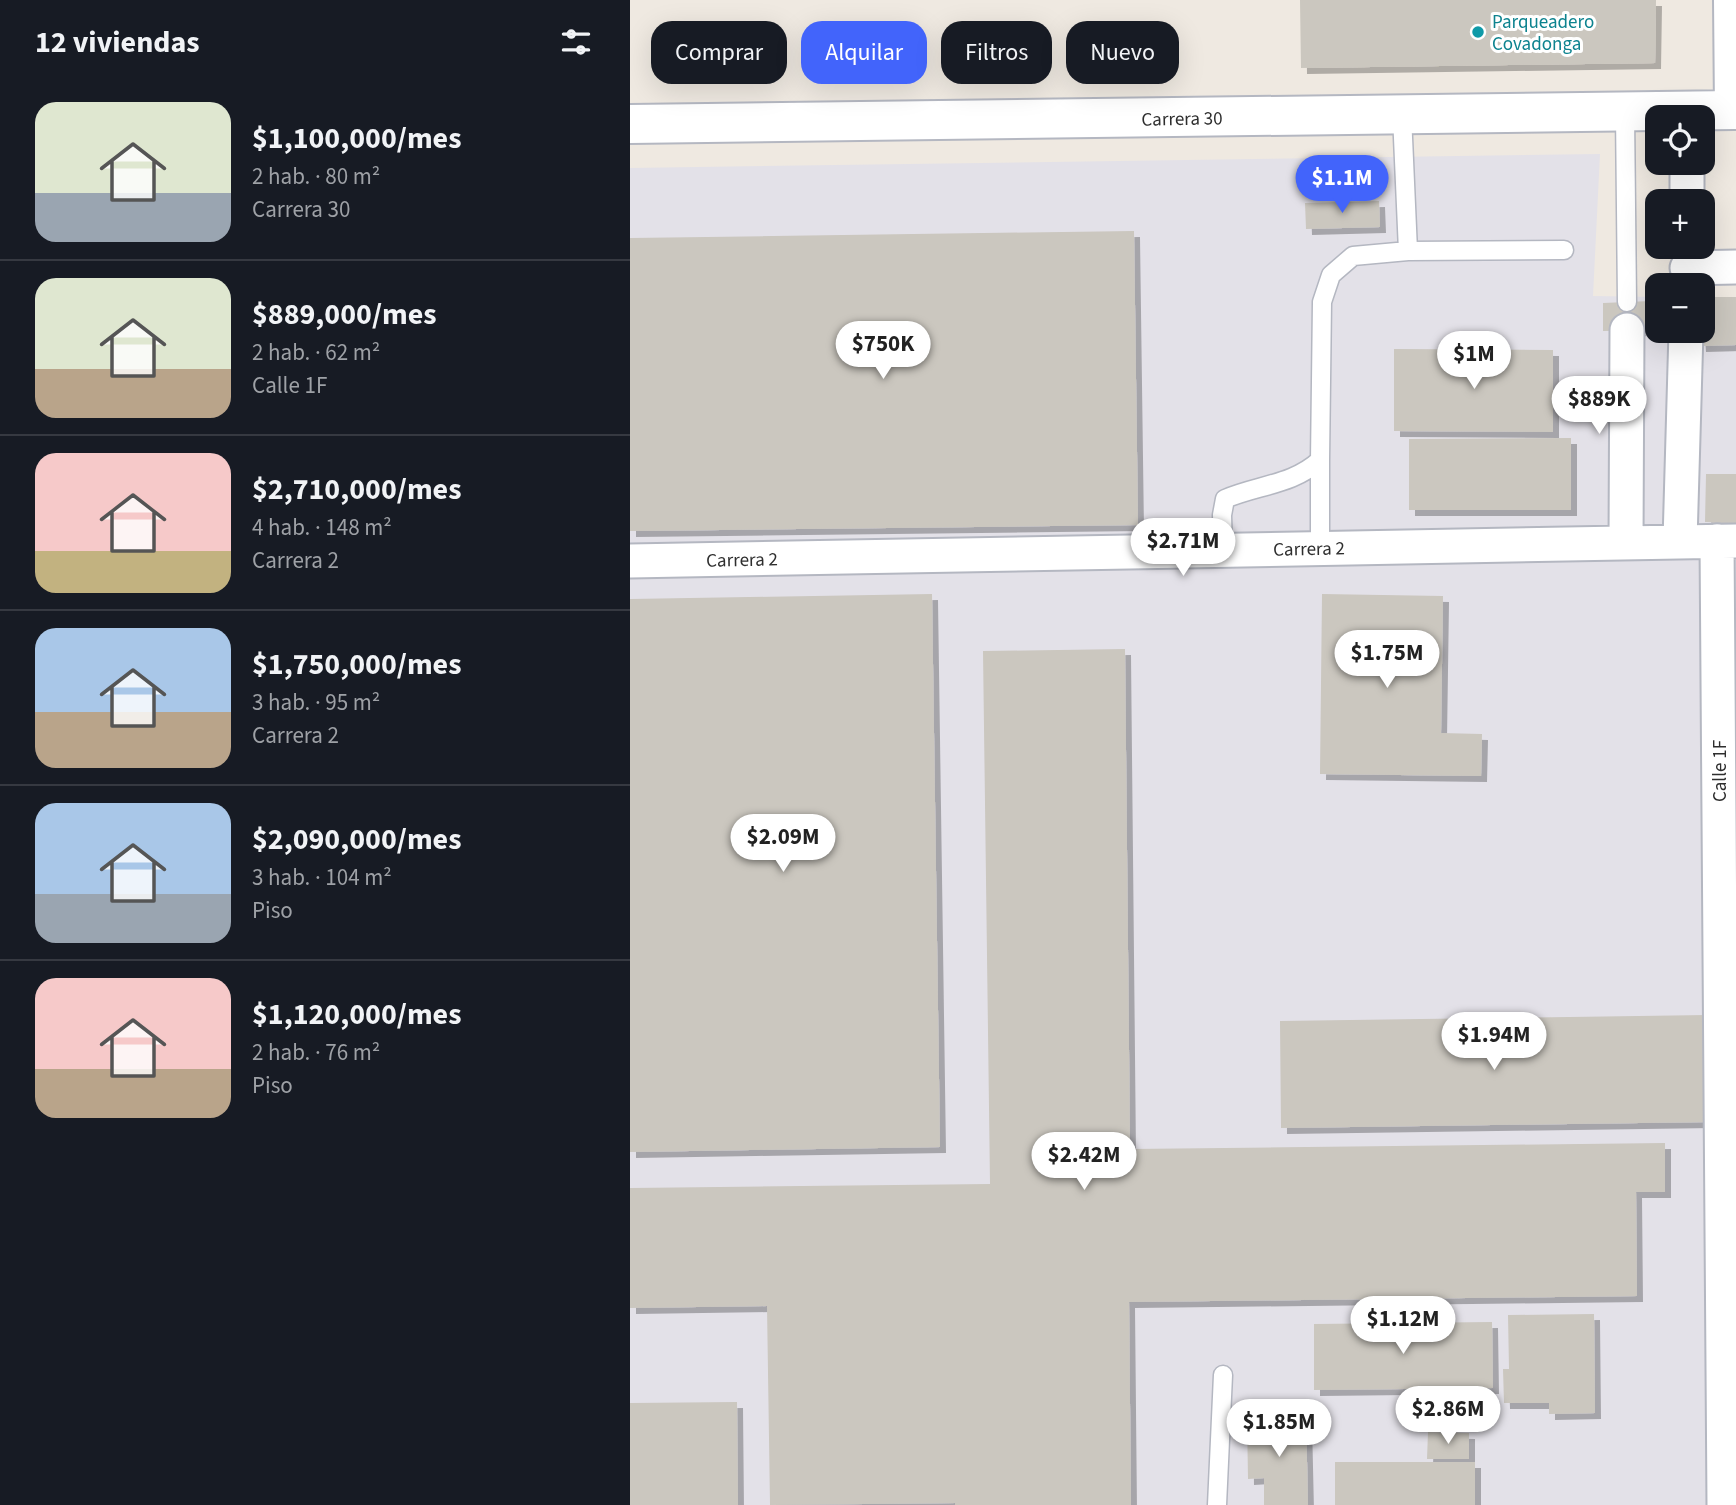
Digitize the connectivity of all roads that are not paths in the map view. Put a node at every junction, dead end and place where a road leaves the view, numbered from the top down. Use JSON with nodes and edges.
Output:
{"nodes":[{"id":1,"x":1732,"y":0,"type":"edge"},
{"id":2,"x":1735,"y":110,"type":"edge"},
{"id":3,"x":1715,"y":112,"type":"edge"},
{"id":4,"x":1625,"y":113,"type":"junction"},
{"id":5,"x":1645,"y":113,"type":"edge"},
{"id":6,"x":1402,"y":115,"type":"junction"},
{"id":7,"x":630,"y":124,"type":"edge"},
{"id":8,"x":1564,"y":250,"type":"dead end"},
{"id":9,"x":1408,"y":251,"type":"junction"},
{"id":10,"x":1687,"y":267,"type":"edge"},
{"id":11,"x":1736,"y":267,"type":"edge"},
{"id":12,"x":1626,"y":316,"type":"joint"},
{"id":13,"x":1686,"y":343,"type":"edge"},
{"id":14,"x":1320,"y":460,"type":"junction"},
{"id":15,"x":1680,"y":541,"type":"junction"},
{"id":16,"x":1726,"y":541,"type":"edge"},
{"id":17,"x":1626,"y":542,"type":"junction"},
{"id":18,"x":1320,"y":548,"type":"junction"},
{"id":19,"x":1223,"y":550,"type":"junction"},
{"id":20,"x":630,"y":562,"type":"edge"},
{"id":21,"x":1729,"y":1207,"type":"edge"},
{"id":22,"x":1223,"y":1375,"type":"dead end"},
{"id":23,"x":1217,"y":1505,"type":"edge"},
{"id":24,"x":1724,"y":1505,"type":"edge"}],
"edges":[{"from":1,"to":2,"type":"street"},
{"from":2,"to":3,"type":"street","name":"Carrera 30"},
{"from":4,"to":5,"type":"street","name":"Carrera 30"},
{"from":4,"to":6,"type":"street","name":"Carrera 30"},
{"from":4,"to":12,"type":"lane"},
{"from":6,"to":7,"type":"street","name":"Carrera 30"},
{"from":6,"to":9,"type":"lane"},
{"from":8,"to":9,"type":"lane"},
{"from":9,"to":14,"type":"lane"},
{"from":10,"to":11,"type":"street"},
{"from":12,"to":17,"type":"street"},
{"from":13,"to":15,"type":"street"},
{"from":14,"to":18,"type":"lane"},
{"from":14,"to":19,"type":"lane"},
{"from":15,"to":16,"type":"street","name":"Carrera 2"},
{"from":15,"to":17,"type":"street","name":"Carrera 2"},
{"from":16,"to":21,"type":"street","name":"Calle 1F"},
{"from":17,"to":18,"type":"street","name":"Carrera 2"},
{"from":18,"to":19,"type":"street","name":"Carrera 2"},
{"from":19,"to":20,"type":"street","name":"Carrera 2"},
{"from":21,"to":24,"type":"street","name":"Calle 1F"},
{"from":22,"to":23,"type":"lane"}]}
